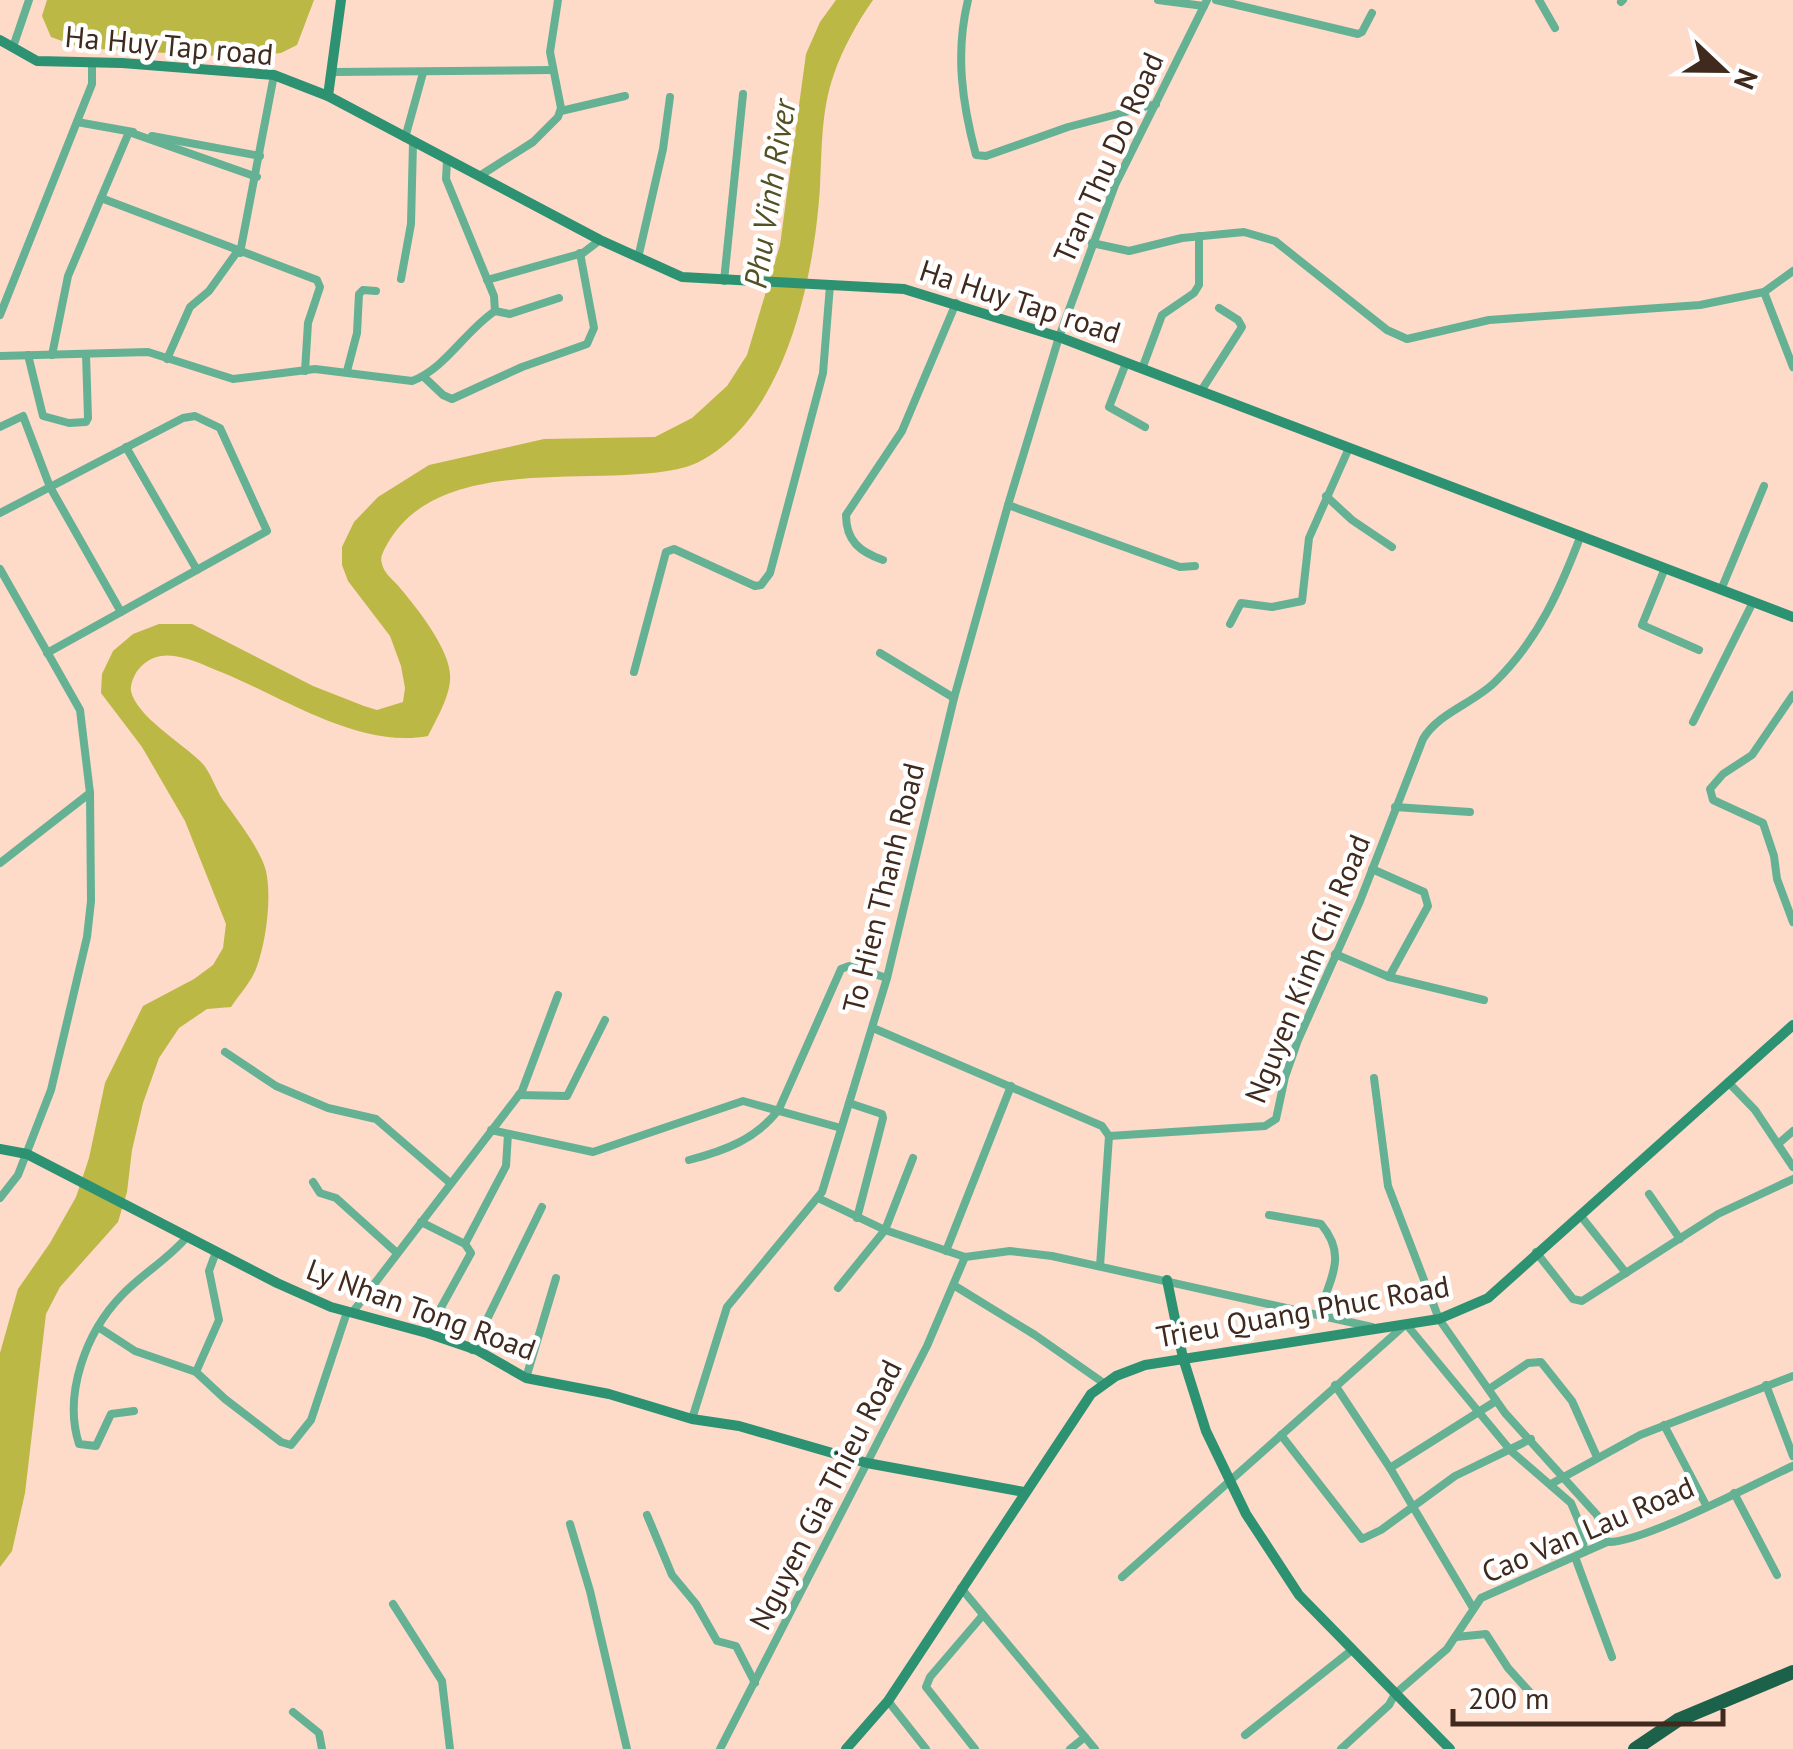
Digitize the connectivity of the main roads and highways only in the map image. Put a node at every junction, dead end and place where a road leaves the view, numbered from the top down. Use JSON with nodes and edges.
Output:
{"nodes":[{"id":1,"x":1793,"y":1672,"type":"edge"},
{"id":2,"x":1634,"y":1749,"type":"edge"}],
"edges":[{"from":1,"to":2,"type":"highway"}]}
